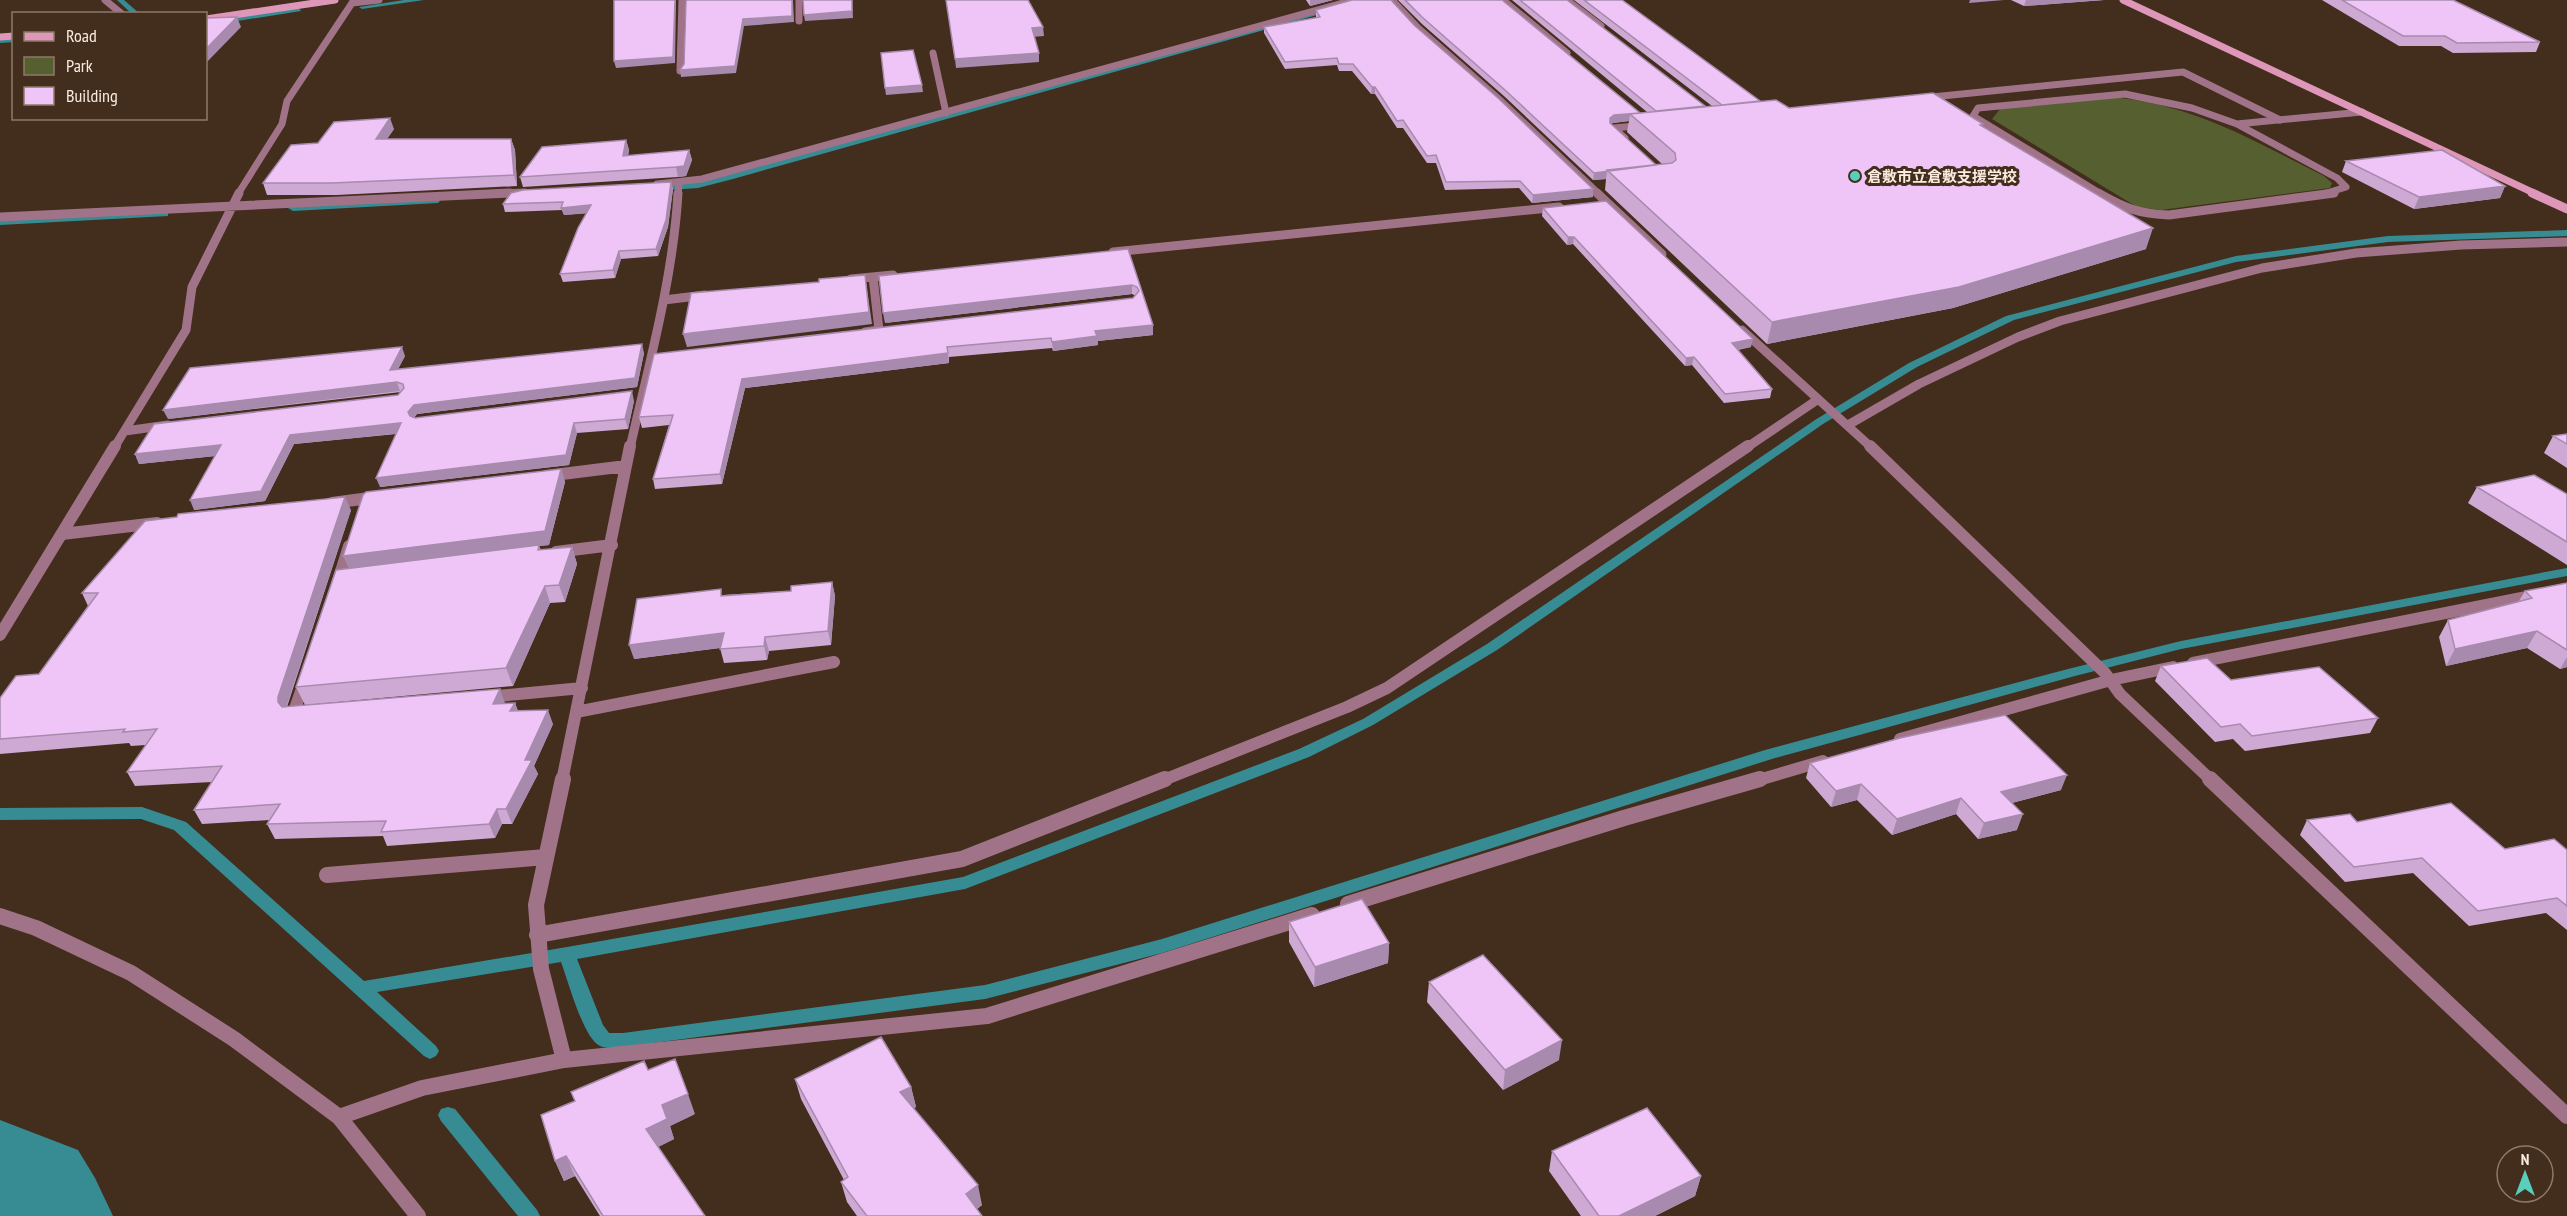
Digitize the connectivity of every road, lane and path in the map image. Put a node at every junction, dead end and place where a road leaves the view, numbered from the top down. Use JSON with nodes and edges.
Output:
{"nodes":[{"id":1,"x":105,"y":0,"type":"edge"},
{"id":2,"x":334,"y":0,"type":"edge"},
{"id":3,"x":379,"y":0,"type":"edge"},
{"id":4,"x":682,"y":0,"type":"edge"},
{"id":5,"x":799,"y":0,"type":"edge"},
{"id":6,"x":1354,"y":0,"type":"edge"},
{"id":7,"x":1392,"y":0,"type":"edge"},
{"id":8,"x":1503,"y":0,"type":"edge"},
{"id":9,"x":1567,"y":0,"type":"edge"},
{"id":10,"x":2123,"y":0,"type":"edge"},
{"id":11,"x":353,"y":2,"type":"edge"},
{"id":12,"x":120,"y":12,"type":"edge"},
{"id":13,"x":207,"y":19,"type":"edge"},
{"id":14,"x":800,"y":21,"type":"dead end"},
{"id":15,"x":1605,"y":29,"type":"edge"},
{"id":16,"x":933,"y":53,"type":"dead end"},
{"id":17,"x":1574,"y":58,"type":"edge"},
{"id":18,"x":680,"y":71,"type":"edge"},
{"id":19,"x":1909,"y":99,"type":"edge"},
{"id":20,"x":2362,"y":112,"type":"junction"},
{"id":21,"x":946,"y":113,"type":"junction"},
{"id":22,"x":1644,"y":117,"type":"edge"},
{"id":23,"x":2280,"y":120,"type":"junction"},
{"id":24,"x":2237,"y":124,"type":"junction"},
{"id":25,"x":1630,"y":142,"type":"edge"},
{"id":26,"x":645,"y":185,"type":"edge"},
{"id":27,"x":679,"y":185,"type":"junction"},
{"id":28,"x":1603,"y":185,"type":"edge"},
{"id":29,"x":1592,"y":186,"type":"junction"},
{"id":30,"x":530,"y":192,"type":"edge"},
{"id":31,"x":1607,"y":201,"type":"junction"},
{"id":32,"x":1596,"y":203,"type":"edge"},
{"id":33,"x":1572,"y":205,"type":"edge"},
{"id":34,"x":231,"y":206,"type":"junction"},
{"id":35,"x":2567,"y":209,"type":"edge"},
{"id":36,"x":0,"y":217,"type":"edge"},
{"id":37,"x":2567,"y":242,"type":"edge"},
{"id":38,"x":1098,"y":254,"type":"edge"},
{"id":39,"x":1668,"y":260,"type":"edge"},
{"id":40,"x":897,"y":274,"type":"edge"},
{"id":41,"x":873,"y":277,"type":"junction"},
{"id":42,"x":838,"y":281,"type":"edge"},
{"id":43,"x":710,"y":295,"type":"edge"},
{"id":44,"x":664,"y":300,"type":"junction"},
{"id":45,"x":1734,"y":322,"type":"edge"},
{"id":46,"x":891,"y":329,"type":"edge"},
{"id":47,"x":879,"y":330,"type":"junction"},
{"id":48,"x":856,"y":333,"type":"edge"},
{"id":49,"x":1821,"y":403,"type":"junction"},
{"id":50,"x":1844,"y":421,"type":"junction"},
{"id":51,"x":182,"y":424,"type":"edge"},
{"id":52,"x":125,"y":430,"type":"junction"},
{"id":53,"x":626,"y":466,"type":"junction"},
{"id":54,"x":534,"y":478,"type":"edge"},
{"id":55,"x":386,"y":496,"type":"edge"},
{"id":56,"x":317,"y":505,"type":"edge"},
{"id":57,"x":167,"y":522,"type":"edge"},
{"id":58,"x":62,"y":534,"type":"junction"},
{"id":59,"x":353,"y":534,"type":"edge"},
{"id":60,"x":612,"y":545,"type":"junction"},
{"id":61,"x":541,"y":554,"type":"edge"},
{"id":62,"x":2567,"y":588,"type":"edge"},
{"id":63,"x":332,"y":602,"type":"edge"},
{"id":64,"x":0,"y":635,"type":"edge"},
{"id":65,"x":834,"y":662,"type":"dead end"},
{"id":66,"x":309,"y":669,"type":"edge"},
{"id":67,"x":2108,"y":676,"type":"junction"},
{"id":68,"x":582,"y":688,"type":"junction"},
{"id":69,"x":478,"y":698,"type":"edge"},
{"id":70,"x":316,"y":712,"type":"edge"},
{"id":71,"x":576,"y":712,"type":"junction"},
{"id":72,"x":1885,"y":744,"type":"edge"},
{"id":73,"x":1839,"y":757,"type":"edge"},
{"id":74,"x":546,"y":857,"type":"junction"},
{"id":75,"x":327,"y":875,"type":"dead end"},
{"id":76,"x":0,"y":916,"type":"edge"},
{"id":77,"x":538,"y":942,"type":"junction"},
{"id":78,"x":564,"y":1060,"type":"junction"},
{"id":79,"x":2567,"y":1116,"type":"edge"},
{"id":80,"x":339,"y":1117,"type":"junction"},
{"id":81,"x":418,"y":1216,"type":"edge"}],
"edges":[{"from":1,"to":12,"type":"street"},
{"from":2,"to":13,"type":"street"},
{"from":3,"to":11,"type":"street"},
{"from":4,"to":18,"type":"street"},
{"from":5,"to":14,"type":"street"},
{"from":6,"to":21,"type":"street"},
{"from":7,"to":29,"type":"street"},
{"from":8,"to":17,"type":"street"},
{"from":9,"to":15,"type":"street"},
{"from":10,"to":20,"type":"street"},
{"from":11,"to":34,"type":"street"},
{"from":16,"to":21,"type":"street"},
{"from":19,"to":23,"type":"street"},
{"from":20,"to":23,"type":"street"},
{"from":20,"to":35,"type":"street"},
{"from":21,"to":27,"type":"street"},
{"from":22,"to":25,"type":"street"},
{"from":23,"to":24,"type":"street"},
{"from":24,"to":24,"type":"street"},
{"from":26,"to":27,"type":"street"},
{"from":27,"to":44,"type":"street"},
{"from":28,"to":29,"type":"street"},
{"from":29,"to":31,"type":"street"},
{"from":30,"to":34,"type":"street"},
{"from":31,"to":32,"type":"street"},
{"from":31,"to":39,"type":"street"},
{"from":33,"to":38,"type":"street"},
{"from":34,"to":36,"type":"street"},
{"from":34,"to":52,"type":"street"},
{"from":37,"to":50,"type":"street"},
{"from":40,"to":41,"type":"street"},
{"from":41,"to":42,"type":"street"},
{"from":41,"to":47,"type":"street"},
{"from":43,"to":44,"type":"street"},
{"from":44,"to":53,"type":"street"},
{"from":45,"to":49,"type":"street"},
{"from":46,"to":47,"type":"street"},
{"from":47,"to":48,"type":"street"},
{"from":49,"to":50,"type":"street"},
{"from":49,"to":77,"type":"street"},
{"from":50,"to":67,"type":"street"},
{"from":51,"to":52,"type":"street"},
{"from":52,"to":58,"type":"street"},
{"from":53,"to":54,"type":"street"},
{"from":53,"to":60,"type":"street"},
{"from":55,"to":56,"type":"street"},
{"from":57,"to":58,"type":"street"},
{"from":58,"to":64,"type":"street"},
{"from":59,"to":63,"type":"street"},
{"from":60,"to":61,"type":"street"},
{"from":60,"to":68,"type":"street"},
{"from":62,"to":67,"type":"street"},
{"from":65,"to":71,"type":"street"},
{"from":66,"to":70,"type":"street"},
{"from":67,"to":72,"type":"street"},
{"from":67,"to":79,"type":"street"},
{"from":68,"to":69,"type":"street"},
{"from":68,"to":71,"type":"street"},
{"from":71,"to":74,"type":"street"},
{"from":73,"to":78,"type":"street"},
{"from":74,"to":75,"type":"street"},
{"from":74,"to":77,"type":"street"},
{"from":76,"to":80,"type":"street"},
{"from":77,"to":78,"type":"street"},
{"from":78,"to":80,"type":"street"},
{"from":80,"to":81,"type":"street"}]}
